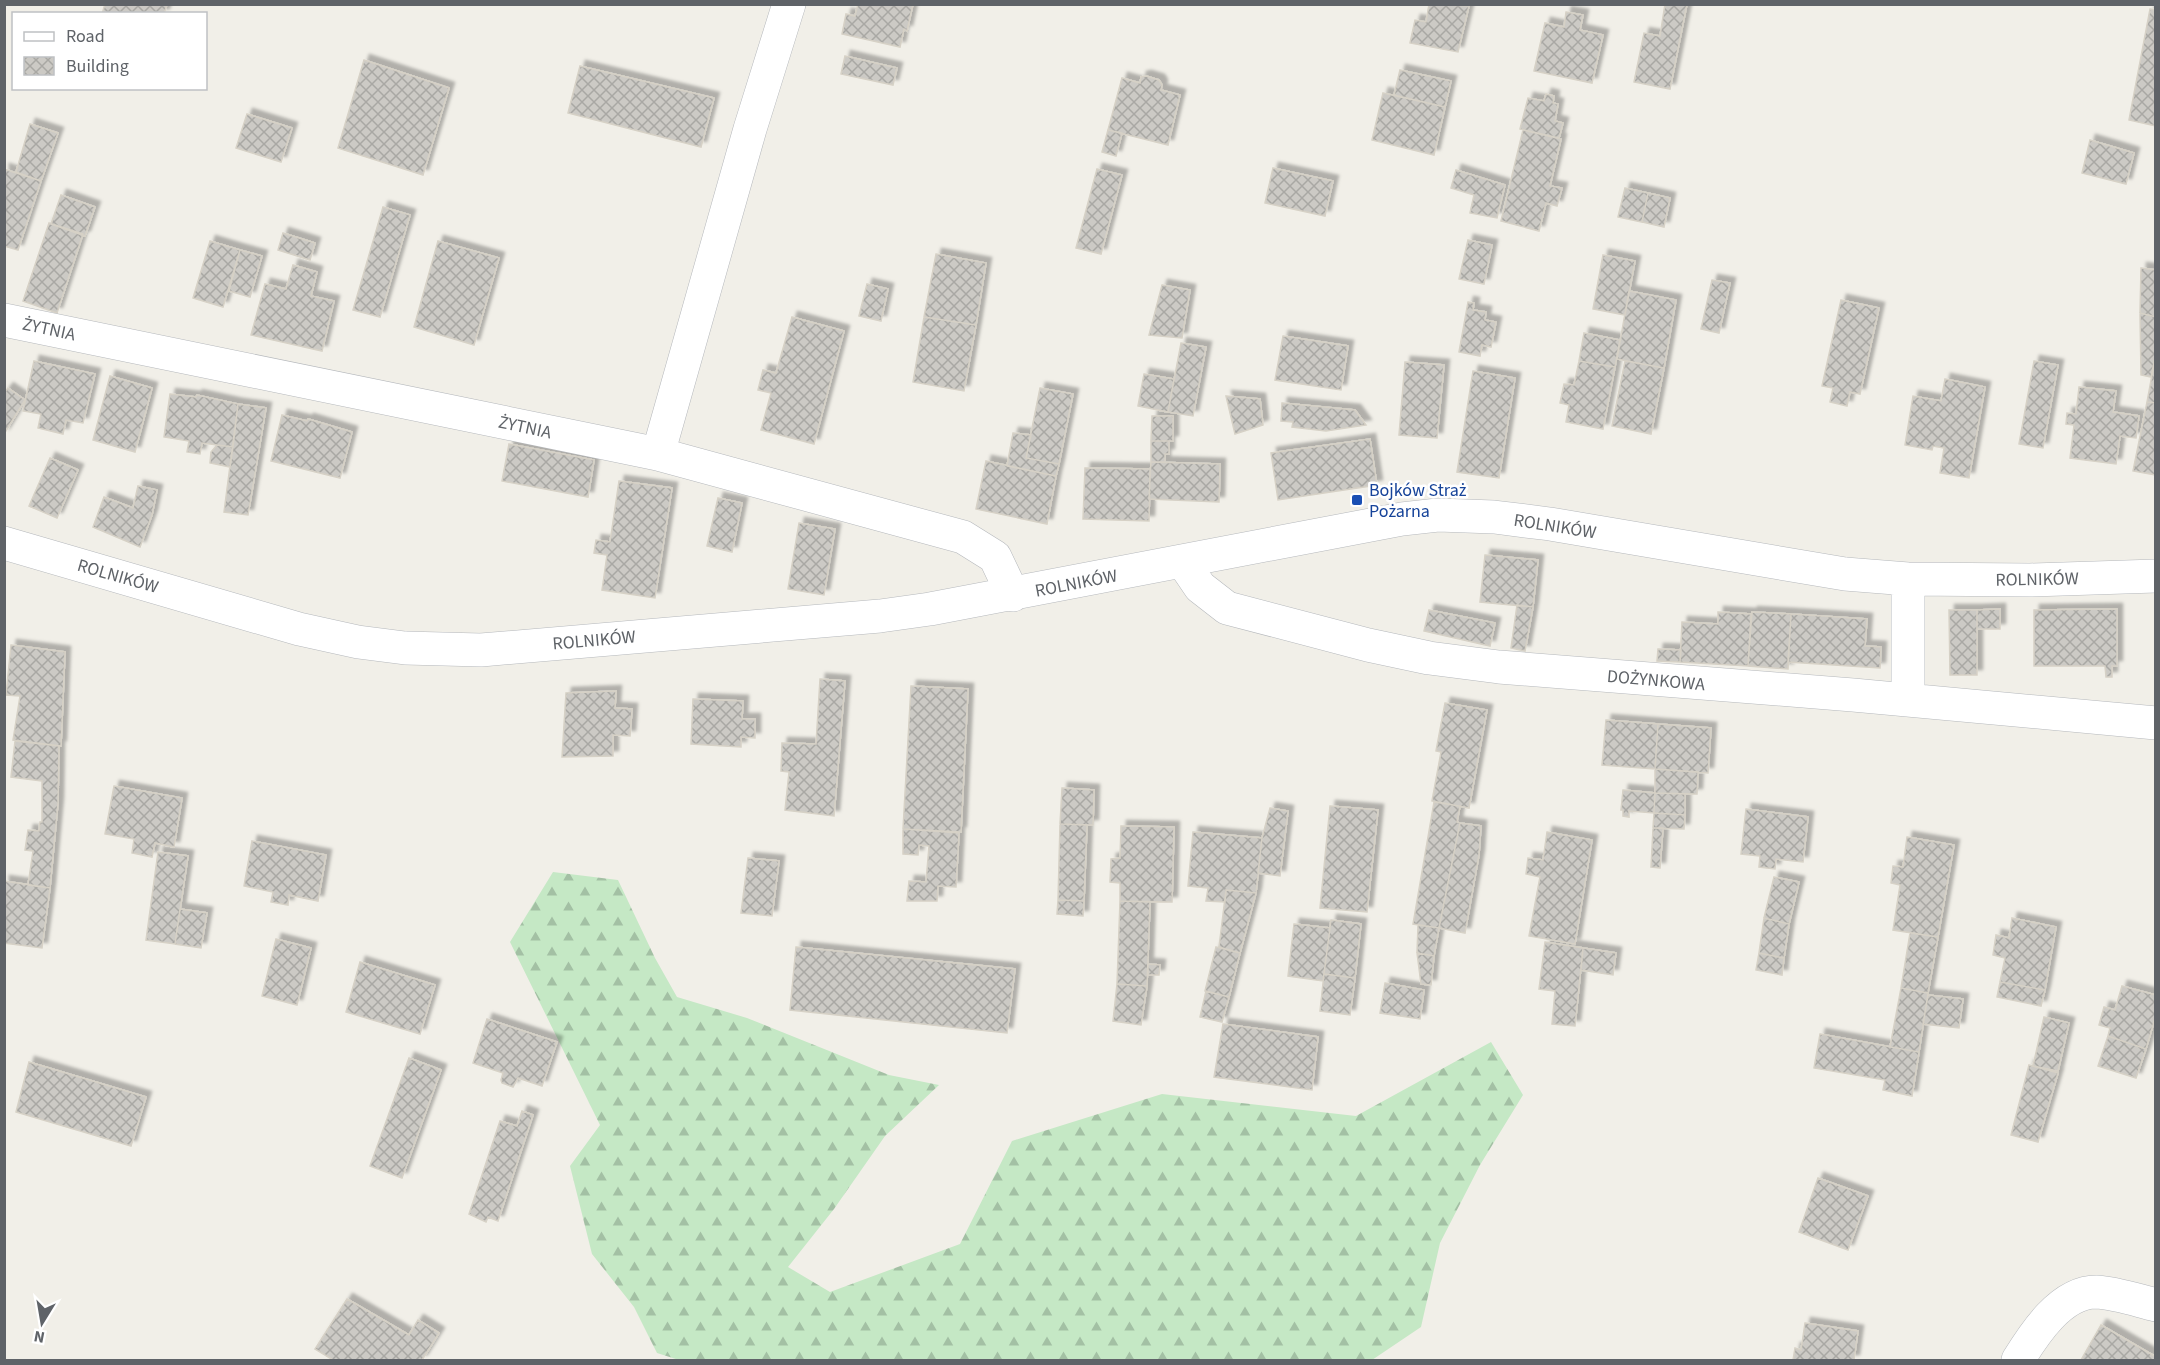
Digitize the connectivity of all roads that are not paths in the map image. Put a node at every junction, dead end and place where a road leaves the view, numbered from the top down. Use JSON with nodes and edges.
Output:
{"nodes":[{"id":1,"x":789,"y":4,"type":"edge"},
{"id":2,"x":4,"y":320,"type":"edge"},
{"id":3,"x":658,"y":454,"type":"junction"},
{"id":4,"x":4,"y":543,"type":"edge"},
{"id":5,"x":1182,"y":562,"type":"junction"},
{"id":6,"x":2156,"y":576,"type":"edge"},
{"id":7,"x":1908,"y":579,"type":"junction"},
{"id":8,"x":1013,"y":595,"type":"junction"},
{"id":9,"x":1908,"y":700,"type":"junction"},
{"id":10,"x":2156,"y":723,"type":"edge"},
{"id":11,"x":2156,"y":1305,"type":"edge"},
{"id":12,"x":2018,"y":1360,"type":"edge"}],
"edges":[{"from":1,"to":3,"type":"street"},
{"from":2,"to":3,"type":"street","name":"ŻYTNIA"},
{"from":3,"to":8,"type":"street","name":"ŻYTNIA"},
{"from":4,"to":8,"type":"street","name":"ROLNIKÓW"},
{"from":5,"to":7,"type":"street","name":"ROLNIKÓW"},
{"from":5,"to":8,"type":"street","name":"ROLNIKÓW"},
{"from":5,"to":9,"type":"street","name":"DOŻYNKOWA"},
{"from":6,"to":7,"type":"street","name":"ROLNIKÓW"},
{"from":7,"to":9,"type":"street"},
{"from":9,"to":10,"type":"street","name":"DOŻYNKOWA"},
{"from":11,"to":12,"type":"street"}]}
